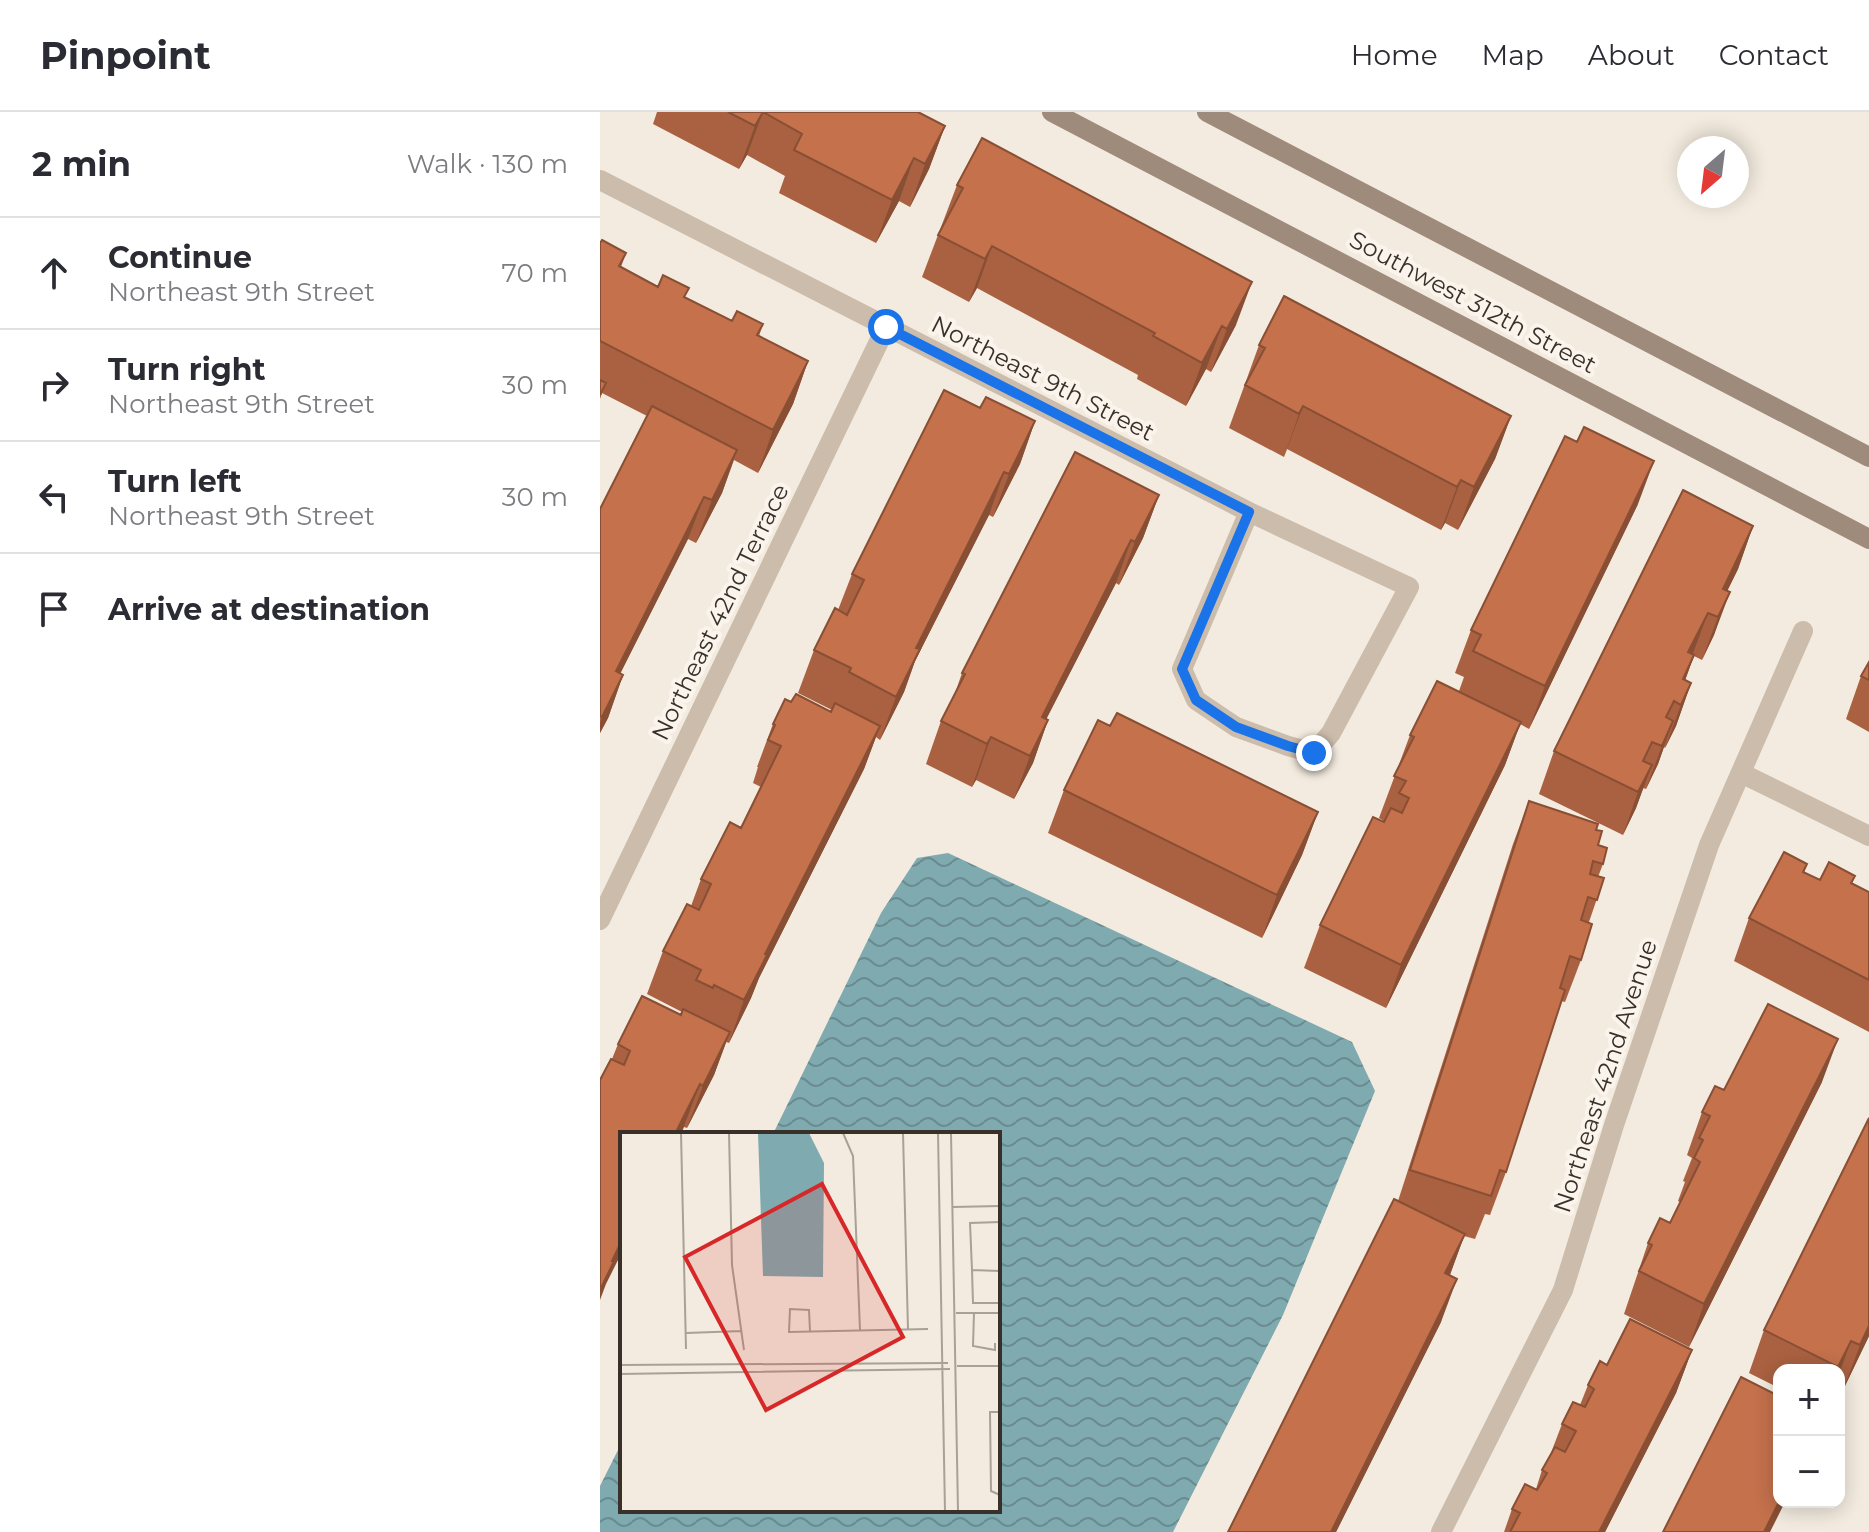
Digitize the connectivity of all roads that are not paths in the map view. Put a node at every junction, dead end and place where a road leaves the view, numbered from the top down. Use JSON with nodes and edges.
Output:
{"nodes":[{"id":1,"x":1052,"y":112,"type":"edge"},
{"id":2,"x":1207,"y":112,"type":"edge"},
{"id":3,"x":600,"y":180,"type":"edge"},
{"id":4,"x":886,"y":327,"type":"junction"},
{"id":5,"x":1869,"y":457,"type":"edge"},
{"id":6,"x":1249,"y":512,"type":"junction"},
{"id":7,"x":1869,"y":539,"type":"edge"},
{"id":8,"x":1803,"y":631,"type":"dead end"},
{"id":9,"x":1741,"y":773,"type":"junction"},
{"id":10,"x":1869,"y":836,"type":"edge"},
{"id":11,"x":600,"y":920,"type":"edge"},
{"id":12,"x":1441,"y":1532,"type":"edge"}],
"edges":[{"from":1,"to":7,"type":"main road","name":"Southwest 312th Street"},
{"from":2,"to":5,"type":"main road","name":"Southwest 312th Street"},
{"from":3,"to":4,"type":"street","name":"Northeast 9th Street"},
{"from":4,"to":6,"type":"street","name":"Northeast 9th Street"},
{"from":4,"to":11,"type":"street","name":"Northeast 42nd Terrace"},
{"from":6,"to":6,"type":"street","name":"Northeast 9th Street"},
{"from":8,"to":9,"type":"street","name":"Northeast 42nd Avenue"},
{"from":9,"to":10,"type":"street"},
{"from":9,"to":12,"type":"street","name":"Northeast 42nd Avenue"}]}
